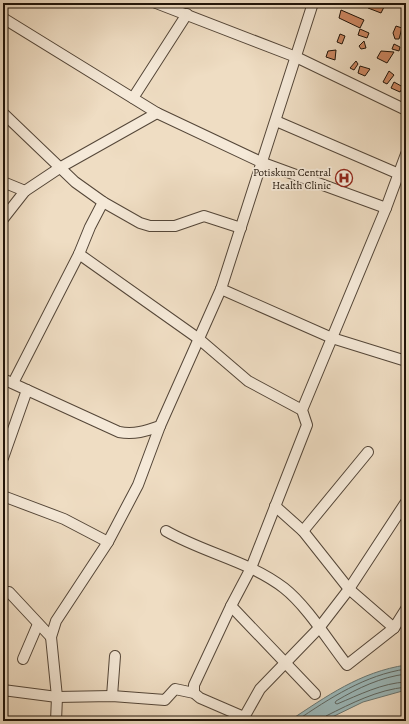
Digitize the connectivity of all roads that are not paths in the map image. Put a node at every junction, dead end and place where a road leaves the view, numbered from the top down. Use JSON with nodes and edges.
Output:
{"nodes":[{"id":1,"x":156,"y":3,"type":"edge"},
{"id":2,"x":313,"y":3,"type":"edge"},
{"id":3,"x":187,"y":14,"type":"junction"},
{"id":4,"x":3,"y":18,"type":"edge"},
{"id":5,"x":296,"y":57,"type":"junction"},
{"id":6,"x":133,"y":98,"type":"junction"},
{"id":7,"x":406,"y":110,"type":"edge"},
{"id":8,"x":3,"y":113,"type":"edge"},
{"id":9,"x":157,"y":113,"type":"junction"},
{"id":10,"x":276,"y":121,"type":"junction"},
{"id":11,"x":406,"y":154,"type":"edge"},
{"id":12,"x":263,"y":163,"type":"junction"},
{"id":13,"x":61,"y":167,"type":"junction"},
{"id":14,"x":399,"y":174,"type":"junction"},
{"id":15,"x":3,"y":182,"type":"edge"},
{"id":16,"x":25,"y":191,"type":"junction"},
{"id":17,"x":103,"y":202,"type":"junction"},
{"id":18,"x":386,"y":208,"type":"junction"},
{"id":19,"x":3,"y":219,"type":"edge"},
{"id":20,"x":241,"y":228,"type":"junction"},
{"id":21,"x":79,"y":254,"type":"junction"},
{"id":22,"x":222,"y":289,"type":"junction"},
{"id":23,"x":332,"y":338,"type":"junction"},
{"id":24,"x":199,"y":339,"type":"junction"},
{"id":25,"x":406,"y":361,"type":"edge"},
{"id":26,"x":3,"y":379,"type":"edge"},
{"id":27,"x":13,"y":383,"type":"junction"},
{"id":28,"x":27,"y":390,"type":"junction"},
{"id":29,"x":302,"y":410,"type":"junction"},
{"id":30,"x":160,"y":426,"type":"junction"},
{"id":31,"x":368,"y":452,"type":"dead end"},
{"id":32,"x":3,"y":458,"type":"edge"},
{"id":33,"x":3,"y":496,"type":"edge"},
{"id":34,"x":406,"y":502,"type":"edge"},
{"id":35,"x":275,"y":506,"type":"junction"},
{"id":36,"x":166,"y":531,"type":"dead end"},
{"id":37,"x":303,"y":531,"type":"junction"},
{"id":38,"x":108,"y":542,"type":"junction"},
{"id":39,"x":251,"y":568,"type":"junction"},
{"id":40,"x":349,"y":589,"type":"junction"},
{"id":41,"x":8,"y":592,"type":"dead end"},
{"id":42,"x":231,"y":606,"type":"junction"},
{"id":43,"x":406,"y":610,"type":"edge"},
{"id":44,"x":38,"y":624,"type":"junction"},
{"id":45,"x":319,"y":628,"type":"junction"},
{"id":46,"x":394,"y":628,"type":"junction"},
{"id":47,"x":51,"y":637,"type":"junction"},
{"id":48,"x":115,"y":656,"type":"dead end"},
{"id":49,"x":23,"y":659,"type":"dead end"},
{"id":50,"x":285,"y":663,"type":"junction"},
{"id":51,"x":3,"y":690,"type":"edge"},
{"id":52,"x":194,"y":692,"type":"junction"},
{"id":53,"x":315,"y":694,"type":"dead end"},
{"id":54,"x":112,"y":696,"type":"junction"},
{"id":55,"x":57,"y":697,"type":"junction"},
{"id":56,"x":243,"y":719,"type":"edge"},
{"id":57,"x":56,"y":721,"type":"edge"}],
"edges":[{"from":1,"to":3,"type":"street"},
{"from":2,"to":5,"type":"street"},
{"from":3,"to":5,"type":"street"},
{"from":3,"to":6,"type":"street"},
{"from":4,"to":6,"type":"street"},
{"from":5,"to":7,"type":"street"},
{"from":5,"to":10,"type":"street"},
{"from":6,"to":9,"type":"street"},
{"from":8,"to":13,"type":"street"},
{"from":9,"to":12,"type":"street"},
{"from":9,"to":13,"type":"street"},
{"from":10,"to":12,"type":"street"},
{"from":10,"to":14,"type":"street"},
{"from":11,"to":14,"type":"street"},
{"from":12,"to":18,"type":"street"},
{"from":12,"to":20,"type":"street"},
{"from":13,"to":16,"type":"street"},
{"from":13,"to":17,"type":"street"},
{"from":14,"to":18,"type":"street"},
{"from":15,"to":16,"type":"street"},
{"from":16,"to":19,"type":"street"},
{"from":17,"to":20,"type":"street"},
{"from":17,"to":21,"type":"street"},
{"from":18,"to":23,"type":"street"},
{"from":20,"to":22,"type":"street"},
{"from":21,"to":24,"type":"street"},
{"from":21,"to":27,"type":"street"},
{"from":22,"to":23,"type":"street"},
{"from":22,"to":24,"type":"street"},
{"from":23,"to":25,"type":"street"},
{"from":23,"to":29,"type":"street"},
{"from":24,"to":29,"type":"street"},
{"from":24,"to":30,"type":"street"},
{"from":26,"to":27,"type":"street"},
{"from":27,"to":28,"type":"street"},
{"from":28,"to":30,"type":"street"},
{"from":28,"to":32,"type":"street"},
{"from":29,"to":35,"type":"street"},
{"from":30,"to":38,"type":"street"},
{"from":31,"to":37,"type":"street"},
{"from":33,"to":38,"type":"street"},
{"from":34,"to":40,"type":"street"},
{"from":35,"to":37,"type":"street"},
{"from":35,"to":39,"type":"street"},
{"from":36,"to":39,"type":"street"},
{"from":37,"to":40,"type":"street"},
{"from":38,"to":47,"type":"street"},
{"from":39,"to":42,"type":"street"},
{"from":39,"to":45,"type":"street"},
{"from":40,"to":45,"type":"street"},
{"from":40,"to":46,"type":"street"},
{"from":41,"to":44,"type":"street"},
{"from":42,"to":50,"type":"street"},
{"from":42,"to":52,"type":"street"},
{"from":43,"to":46,"type":"street"},
{"from":44,"to":47,"type":"street"},
{"from":44,"to":49,"type":"street"},
{"from":45,"to":46,"type":"street"},
{"from":45,"to":50,"type":"street"},
{"from":47,"to":55,"type":"street"},
{"from":48,"to":54,"type":"street"},
{"from":50,"to":53,"type":"street"},
{"from":50,"to":56,"type":"street"},
{"from":51,"to":55,"type":"street"},
{"from":52,"to":54,"type":"street"},
{"from":52,"to":56,"type":"street"},
{"from":54,"to":55,"type":"street"},
{"from":55,"to":57,"type":"street"}]}
